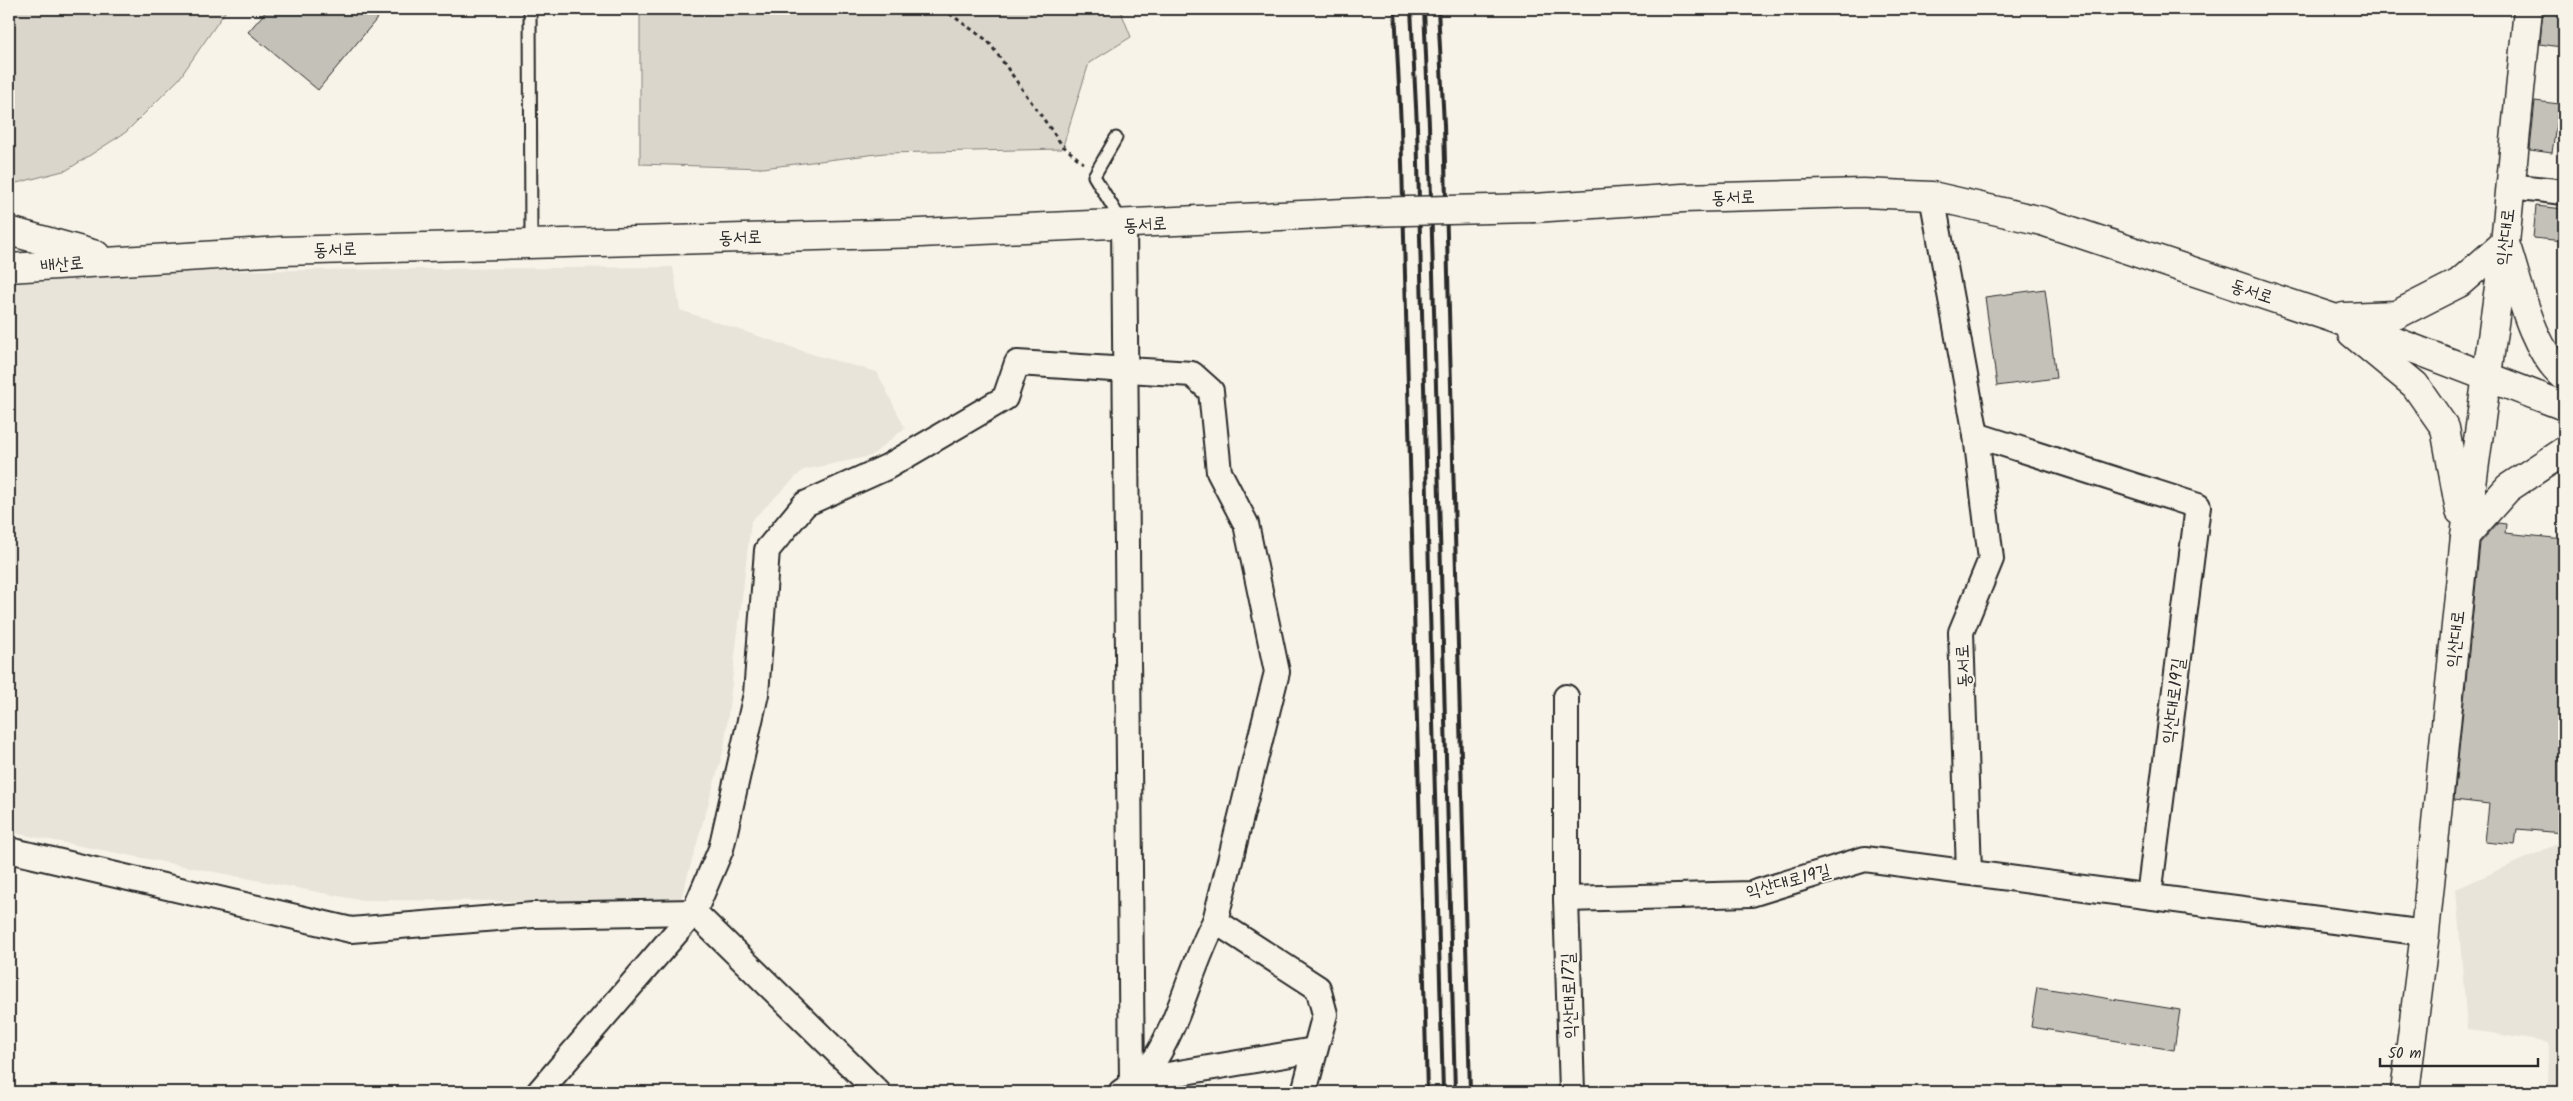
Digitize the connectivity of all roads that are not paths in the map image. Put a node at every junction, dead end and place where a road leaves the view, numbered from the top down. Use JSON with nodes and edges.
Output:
{"nodes":[{"id":1,"x":530,"y":9,"type":"edge"},
{"id":2,"x":2528,"y":9,"type":"edge"},
{"id":3,"x":1116,"y":138,"type":"dead end"},
{"id":4,"x":2510,"y":186,"type":"junction"},
{"id":5,"x":2564,"y":192,"type":"edge"},
{"id":6,"x":1932,"y":196,"type":"junction"},
{"id":7,"x":1124,"y":225,"type":"junction"},
{"id":8,"x":9,"y":231,"type":"edge"},
{"id":9,"x":531,"y":243,"type":"junction"},
{"id":10,"x":2505,"y":243,"type":"junction"},
{"id":11,"x":114,"y":260,"type":"junction"},
{"id":12,"x":9,"y":268,"type":"edge"},
{"id":13,"x":2333,"y":318,"type":"junction"},
{"id":14,"x":1125,"y":370,"type":"junction"},
{"id":15,"x":2486,"y":376,"type":"junction"},
{"id":16,"x":2564,"y":376,"type":"edge"},
{"id":17,"x":2564,"y":406,"type":"edge"},
{"id":18,"x":1976,"y":435,"type":"junction"},
{"id":19,"x":2564,"y":451,"type":"edge"},
{"id":20,"x":2465,"y":536,"type":"junction"},
{"id":21,"x":1566,"y":698,"type":"dead end"},
{"id":22,"x":9,"y":850,"type":"edge"},
{"id":23,"x":1969,"y":872,"type":"junction"},
{"id":24,"x":2149,"y":896,"type":"junction"},
{"id":25,"x":1566,"y":899,"type":"junction"},
{"id":26,"x":694,"y":912,"type":"junction"},
{"id":27,"x":1215,"y":921,"type":"junction"},
{"id":28,"x":2424,"y":933,"type":"junction"},
{"id":29,"x":1314,"y":1050,"type":"junction"},
{"id":30,"x":1130,"y":1086,"type":"edge"},
{"id":31,"x":539,"y":1092,"type":"edge"},
{"id":32,"x":878,"y":1092,"type":"edge"},
{"id":33,"x":1304,"y":1092,"type":"edge"},
{"id":34,"x":1572,"y":1092,"type":"edge"},
{"id":35,"x":2405,"y":1092,"type":"edge"}],
"edges":[{"from":1,"to":9,"type":"lane"},
{"from":2,"to":4,"type":"street","name":"익산대로"},
{"from":3,"to":7,"type":"lane"},
{"from":4,"to":5,"type":"street","name":"익산대로"},
{"from":4,"to":10,"type":"street","name":"익산대로"},
{"from":6,"to":7,"type":"street","name":"동서로","bridge":true},
{"from":6,"to":13,"type":"street","name":"동서로"},
{"from":6,"to":18,"type":"street","name":"동서로"},
{"from":7,"to":9,"type":"street","name":"동서로"},
{"from":7,"to":14,"type":"street"},
{"from":8,"to":11,"type":"street"},
{"from":9,"to":11,"type":"street","name":"동서로"},
{"from":10,"to":13,"type":"street"},
{"from":10,"to":15,"type":"street","name":"익산대로"},
{"from":10,"to":16,"type":"street"},
{"from":11,"to":12,"type":"street","name":"배산로"},
{"from":13,"to":15,"type":"street","name":"동서로"},
{"from":13,"to":20,"type":"street"},
{"from":14,"to":26,"type":"street"},
{"from":14,"to":27,"type":"street"},
{"from":14,"to":30,"type":"street"},
{"from":15,"to":17,"type":"street","name":"동서로"},
{"from":15,"to":20,"type":"street","name":"익산대로"},
{"from":18,"to":23,"type":"street","name":"동서로"},
{"from":18,"to":24,"type":"street","name":"익산대로19길"},
{"from":19,"to":20,"type":"street"},
{"from":20,"to":28,"type":"street","name":"익산대로"},
{"from":21,"to":25,"type":"street"},
{"from":22,"to":26,"type":"street"},
{"from":23,"to":24,"type":"street","name":"익산대로19길"},
{"from":23,"to":25,"type":"street","name":"익산대로19길"},
{"from":24,"to":28,"type":"street","name":"익산대로19길"},
{"from":25,"to":34,"type":"street","name":"익산대로17길"},
{"from":26,"to":31,"type":"street"},
{"from":26,"to":32,"type":"street"},
{"from":27,"to":29,"type":"street"},
{"from":27,"to":30,"type":"street"},
{"from":28,"to":35,"type":"street","name":"익산대로"},
{"from":29,"to":30,"type":"street"},
{"from":29,"to":33,"type":"street"}]}
